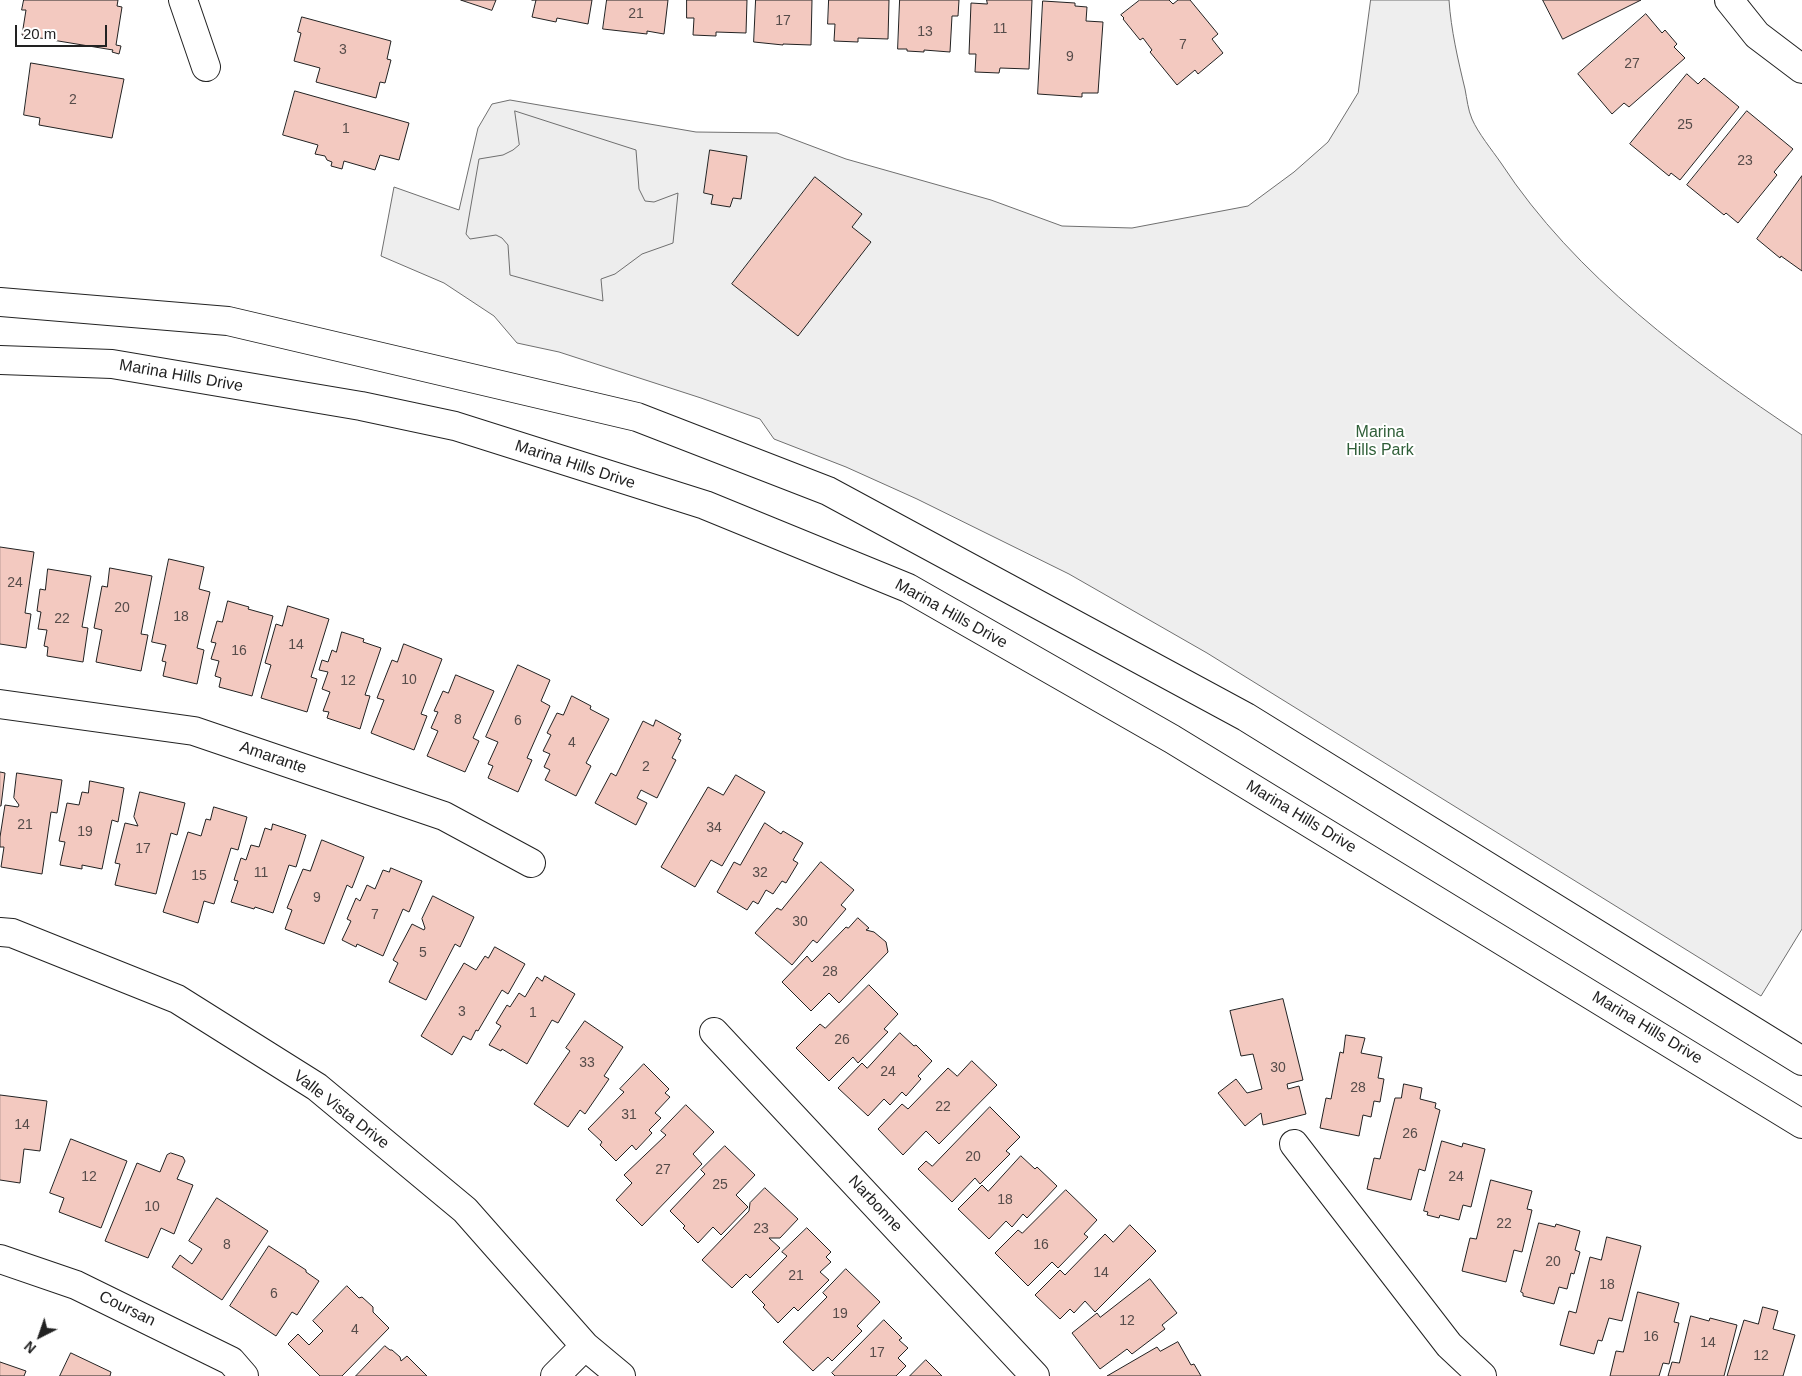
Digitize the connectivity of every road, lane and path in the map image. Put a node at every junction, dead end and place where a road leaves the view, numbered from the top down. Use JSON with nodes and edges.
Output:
{"nodes":[{"id":1,"x":184,"y":0,"type":"edge"},
{"id":2,"x":1729,"y":0,"type":"edge"},
{"id":3,"x":206,"y":67,"type":"dead end"},
{"id":4,"x":1802,"y":69,"type":"edge"},
{"id":5,"x":0,"y":302,"type":"edge"},
{"id":6,"x":0,"y":360,"type":"edge"},
{"id":7,"x":0,"y":704,"type":"edge"},
{"id":8,"x":531,"y":863,"type":"dead end"},
{"id":9,"x":0,"y":932,"type":"edge"},
{"id":10,"x":714,"y":1032,"type":"dead end"},
{"id":11,"x":1802,"y":1061,"type":"edge"},
{"id":12,"x":1802,"y":1124,"type":"edge"},
{"id":13,"x":1294,"y":1144,"type":"dead end"},
{"id":14,"x":0,"y":1259,"type":"edge"},
{"id":15,"x":584,"y":1346,"type":"junction"},
{"id":16,"x":244,"y":1376,"type":"edge"},
{"id":17,"x":555,"y":1376,"type":"edge"},
{"id":18,"x":621,"y":1376,"type":"edge"},
{"id":19,"x":1035,"y":1376,"type":"edge"},
{"id":20,"x":1482,"y":1376,"type":"edge"}],
"edges":[{"from":1,"to":3,"type":"street"},
{"from":2,"to":4,"type":"street"},
{"from":5,"to":11,"type":"street"},
{"from":6,"to":12,"type":"street","name":"Marina Hills Drive"},
{"from":7,"to":8,"type":"street","name":"Amarante"},
{"from":9,"to":15,"type":"street","name":"Valle Vista Drive"},
{"from":10,"to":19,"type":"street","name":"Narbonne"},
{"from":13,"to":20,"type":"street"},
{"from":14,"to":16,"type":"street","name":"Coursan"},
{"from":15,"to":17,"type":"street"},
{"from":15,"to":18,"type":"street","name":"Valle Vista Drive"}]}
